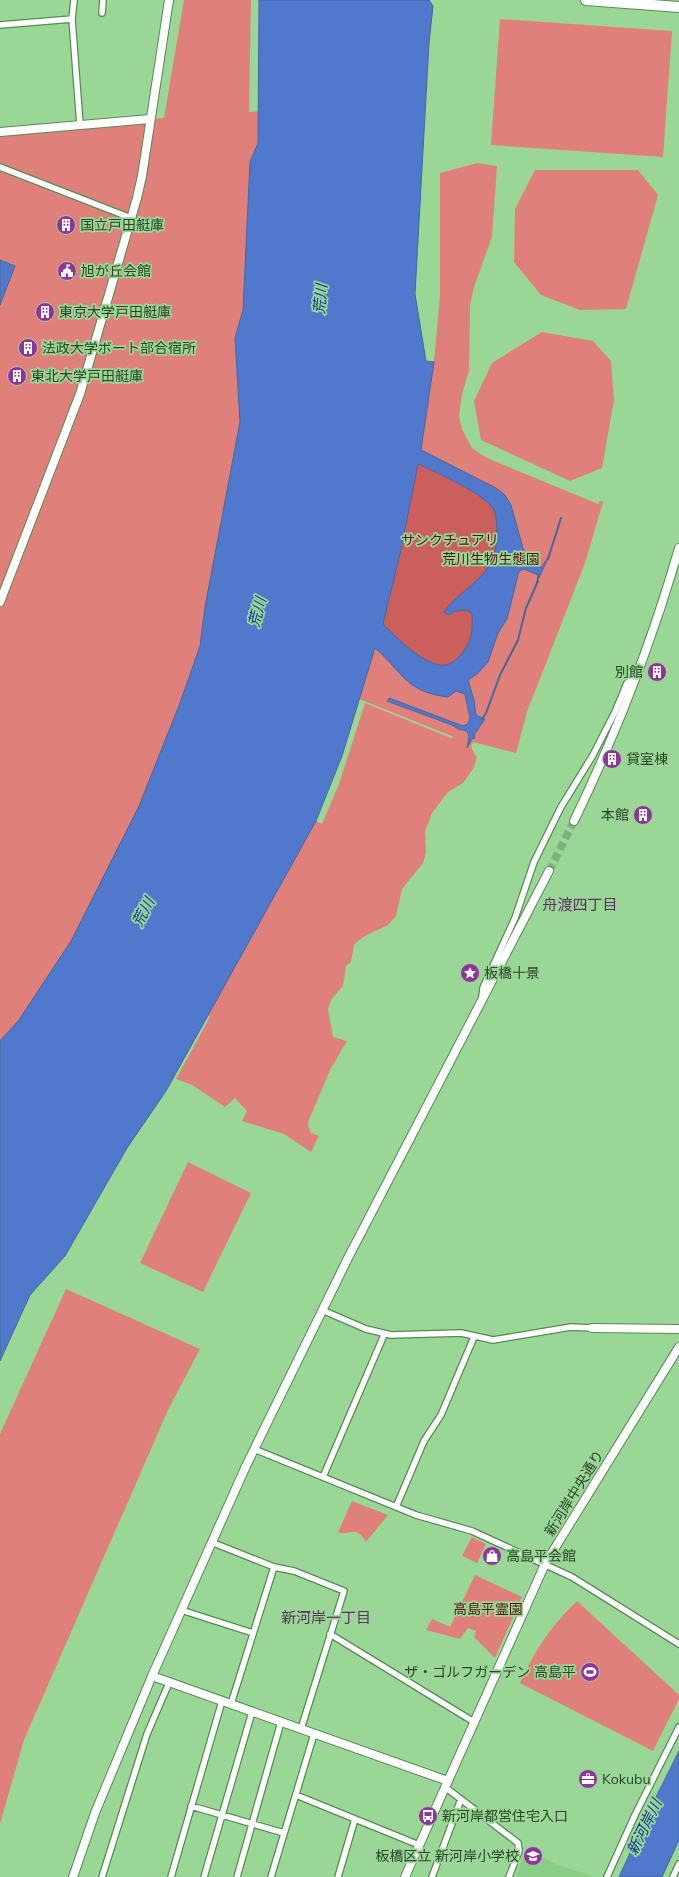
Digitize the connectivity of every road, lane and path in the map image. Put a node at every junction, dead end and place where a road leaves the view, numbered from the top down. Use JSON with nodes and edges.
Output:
{"nodes":[{"id":1,"x":74,"y":0,"type":"edge"},
{"id":2,"x":103,"y":0,"type":"edge"},
{"id":3,"x":169,"y":0,"type":"edge"},
{"id":4,"x":586,"y":0,"type":"edge"},
{"id":5,"x":679,"y":7,"type":"edge"},
{"id":6,"x":102,"y":13,"type":"dead end"},
{"id":7,"x":72,"y":19,"type":"junction"},
{"id":8,"x":0,"y":25,"type":"edge"},
{"id":9,"x":150,"y":119,"type":"junction"},
{"id":10,"x":80,"y":125,"type":"junction"},
{"id":11,"x":0,"y":132,"type":"edge"},
{"id":12,"x":0,"y":167,"type":"edge"},
{"id":13,"x":131,"y":218,"type":"junction"},
{"id":14,"x":679,"y":548,"type":"edge"},
{"id":15,"x":677,"y":560,"type":"edge"},
{"id":16,"x":0,"y":602,"type":"edge"},
{"id":17,"x":636,"y":677,"type":"junction"},
{"id":18,"x":574,"y":821,"type":"tunnel mouth"},
{"id":19,"x":549,"y":871,"type":"tunnel mouth"},
{"id":20,"x":482,"y":1002,"type":"junction"},
{"id":21,"x":322,"y":1310,"type":"junction"},
{"id":22,"x":592,"y":1328,"type":"joint"},
{"id":23,"x":679,"y":1328,"type":"edge"},
{"id":24,"x":384,"y":1335,"type":"junction"},
{"id":25,"x":474,"y":1337,"type":"junction"},
{"id":26,"x":679,"y":1347,"type":"edge"},
{"id":27,"x":254,"y":1449,"type":"junction"},
{"id":28,"x":323,"y":1477,"type":"junction"},
{"id":29,"x":396,"y":1507,"type":"junction"},
{"id":30,"x":211,"y":1542,"type":"junction"},
{"id":31,"x":545,"y":1564,"type":"junction"},
{"id":32,"x":274,"y":1567,"type":"junction"},
{"id":33,"x":181,"y":1610,"type":"junction"},
{"id":34,"x":253,"y":1633,"type":"junction"},
{"id":35,"x":330,"y":1634,"type":"junction"},
{"id":36,"x":679,"y":1644,"type":"edge"},
{"id":37,"x":152,"y":1676,"type":"junction"},
{"id":38,"x":169,"y":1683,"type":"junction"},
{"id":39,"x":222,"y":1701,"type":"junction"},
{"id":40,"x":231,"y":1704,"type":"junction"},
{"id":41,"x":252,"y":1712,"type":"junction"},
{"id":42,"x":281,"y":1722,"type":"junction"},
{"id":43,"x":474,"y":1722,"type":"junction"},
{"id":44,"x":679,"y":1727,"type":"edge"},
{"id":45,"x":301,"y":1729,"type":"junction"},
{"id":46,"x":314,"y":1734,"type":"junction"},
{"id":47,"x":447,"y":1784,"type":"junction"},
{"id":48,"x":296,"y":1795,"type":"junction"},
{"id":49,"x":461,"y":1799,"type":"junction"},
{"id":50,"x":192,"y":1806,"type":"junction"},
{"id":51,"x":222,"y":1815,"type":"junction"},
{"id":52,"x":355,"y":1819,"type":"junction"},
{"id":53,"x":252,"y":1824,"type":"junction"},
{"id":54,"x":284,"y":1833,"type":"junction"},
{"id":55,"x":419,"y":1845,"type":"junction"},
{"id":56,"x":679,"y":1864,"type":"edge"},
{"id":57,"x":72,"y":1877,"type":"edge"},
{"id":58,"x":102,"y":1877,"type":"edge"},
{"id":59,"x":171,"y":1877,"type":"edge"},
{"id":60,"x":204,"y":1877,"type":"edge"},
{"id":61,"x":237,"y":1877,"type":"edge"},
{"id":62,"x":271,"y":1877,"type":"edge"},
{"id":63,"x":338,"y":1877,"type":"edge"},
{"id":64,"x":405,"y":1877,"type":"edge"},
{"id":65,"x":432,"y":1877,"type":"edge"},
{"id":66,"x":509,"y":1877,"type":"edge"},
{"id":67,"x":608,"y":1877,"type":"edge"},
{"id":68,"x":673,"y":1877,"type":"edge"}],
"edges":[{"from":1,"to":7,"type":"street"},
{"from":2,"to":6,"type":"street"},
{"from":3,"to":9,"type":"street"},
{"from":4,"to":5,"type":"highway"},
{"from":7,"to":8,"type":"street"},
{"from":7,"to":10,"type":"street"},
{"from":9,"to":10,"type":"street"},
{"from":9,"to":13,"type":"street"},
{"from":10,"to":11,"type":"street"},
{"from":12,"to":13,"type":"street"},
{"from":13,"to":16,"type":"street"},
{"from":14,"to":15,"type":"street"},
{"from":15,"to":17,"type":"street"},
{"from":17,"to":18,"type":"street"},
{"from":17,"to":20,"type":"street"},
{"from":19,"to":20,"type":"street"},
{"from":20,"to":21,"type":"street"},
{"from":21,"to":24,"type":"street"},
{"from":21,"to":27,"type":"street"},
{"from":22,"to":23,"type":"street"},
{"from":22,"to":25,"type":"street"},
{"from":24,"to":25,"type":"street"},
{"from":24,"to":28,"type":"street"},
{"from":25,"to":29,"type":"street"},
{"from":26,"to":31,"type":"street","name":"新河岸中央通り"},
{"from":27,"to":28,"type":"street"},
{"from":27,"to":30,"type":"street"},
{"from":28,"to":29,"type":"street"},
{"from":29,"to":31,"type":"street"},
{"from":30,"to":32,"type":"street"},
{"from":30,"to":33,"type":"street"},
{"from":31,"to":36,"type":"street"},
{"from":31,"to":43,"type":"street","name":"新河岸中央通り"},
{"from":32,"to":34,"type":"street"},
{"from":32,"to":35,"type":"street"},
{"from":33,"to":34,"type":"street"},
{"from":33,"to":37,"type":"street"},
{"from":34,"to":40,"type":"street"},
{"from":35,"to":43,"type":"street"},
{"from":35,"to":45,"type":"street"},
{"from":37,"to":38,"type":"street"},
{"from":37,"to":57,"type":"street"},
{"from":38,"to":39,"type":"street"},
{"from":38,"to":58,"type":"street"},
{"from":39,"to":40,"type":"street"},
{"from":39,"to":50,"type":"street"},
{"from":40,"to":41,"type":"street"},
{"from":41,"to":42,"type":"street"},
{"from":41,"to":51,"type":"street"},
{"from":42,"to":45,"type":"street"},
{"from":42,"to":53,"type":"street"},
{"from":43,"to":47,"type":"street","name":"新河岸中央通り"},
{"from":44,"to":67,"type":"street"},
{"from":45,"to":46,"type":"street"},
{"from":46,"to":47,"type":"street"},
{"from":46,"to":48,"type":"street"},
{"from":47,"to":49,"type":"street"},
{"from":47,"to":55,"type":"street","name":"新河岸中央通り"},
{"from":48,"to":52,"type":"street"},
{"from":48,"to":54,"type":"street"},
{"from":49,"to":65,"type":"street"},
{"from":49,"to":66,"type":"street"},
{"from":50,"to":51,"type":"street"},
{"from":50,"to":59,"type":"street"},
{"from":51,"to":53,"type":"street"},
{"from":51,"to":60,"type":"street"},
{"from":52,"to":55,"type":"street"},
{"from":52,"to":63,"type":"street"},
{"from":53,"to":54,"type":"street"},
{"from":53,"to":61,"type":"street"},
{"from":54,"to":62,"type":"street"},
{"from":55,"to":64,"type":"street","name":"新河岸中央通り"},
{"from":56,"to":68,"type":"street"}]}
